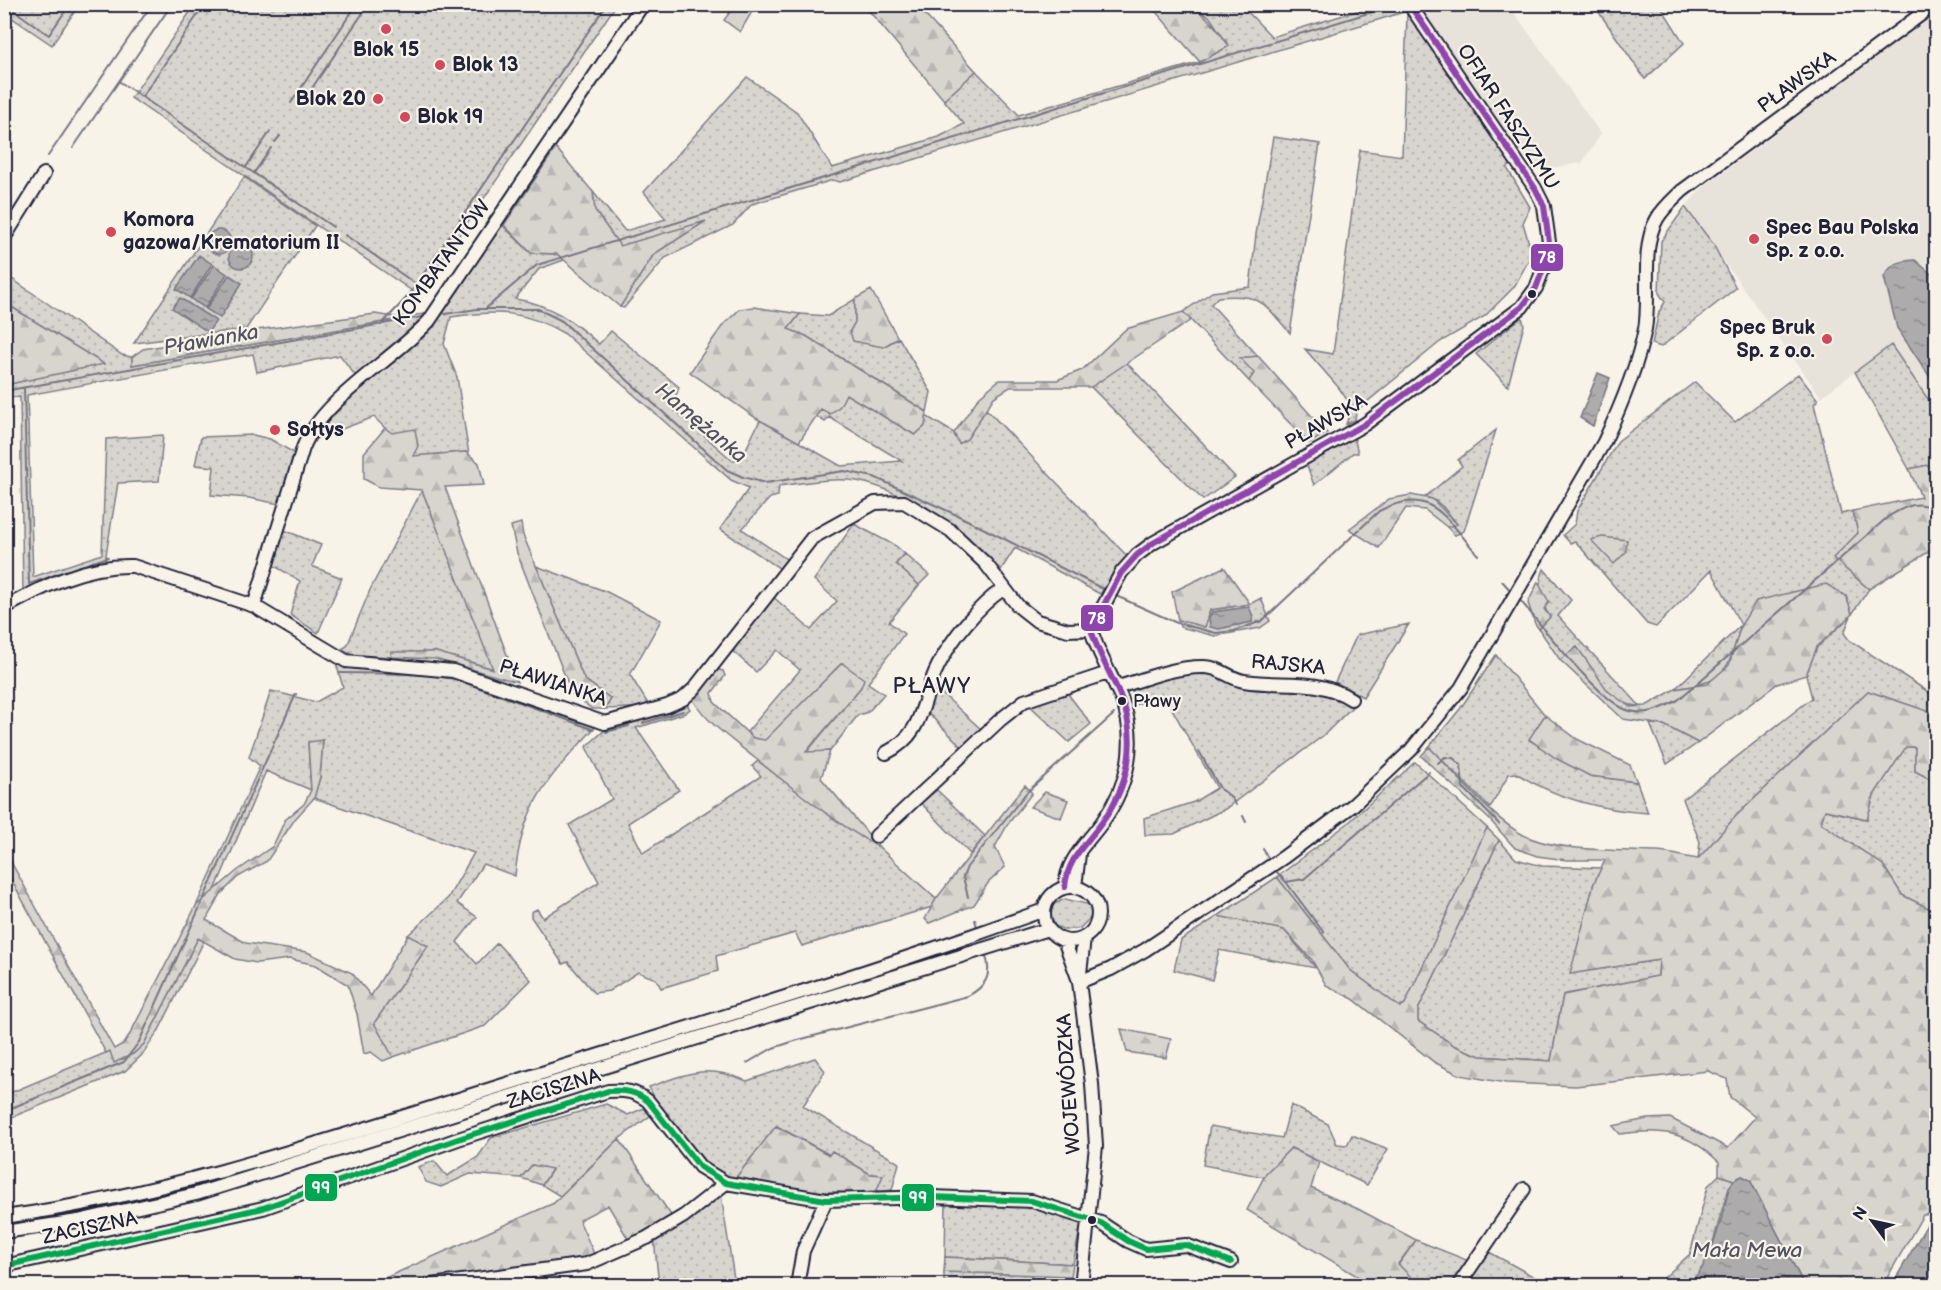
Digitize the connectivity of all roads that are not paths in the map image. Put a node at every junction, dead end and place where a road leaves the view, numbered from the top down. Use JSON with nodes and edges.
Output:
{"nodes":[{"id":1,"x":643,"y":4,"type":"edge"},
{"id":2,"x":1409,"y":4,"type":"edge"},
{"id":3,"x":1935,"y":4,"type":"edge"},
{"id":4,"x":44,"y":174,"type":"dead end"},
{"id":5,"x":4,"y":238,"type":"edge"},
{"id":6,"x":1547,"y":259,"type":"joint"},
{"id":7,"x":1003,"y":589,"type":"junction"},
{"id":8,"x":254,"y":606,"type":"junction"},
{"id":9,"x":4,"y":608,"type":"edge"},
{"id":10,"x":1091,"y":629,"type":"junction"},
{"id":11,"x":1108,"y":673,"type":"junction"},
{"id":12,"x":1116,"y":688,"type":"junction"},
{"id":13,"x":1351,"y":699,"type":"dead end"},
{"id":14,"x":886,"y":753,"type":"dead end"},
{"id":15,"x":876,"y":837,"type":"dead end"},
{"id":16,"x":1070,"y":887,"type":"junction"},
{"id":17,"x":1044,"y":910,"type":"junction"},
{"id":18,"x":1048,"y":929,"type":"junction"},
{"id":19,"x":1084,"y":938,"type":"junction"},
{"id":20,"x":1064,"y":940,"type":"junction"},
{"id":21,"x":1080,"y":982,"type":"junction"},
{"id":22,"x":726,"y":1183,"type":"junction"},
{"id":23,"x":1524,"y":1188,"type":"dead end"},
{"id":24,"x":826,"y":1200,"type":"junction"},
{"id":25,"x":4,"y":1217,"type":"edge"},
{"id":26,"x":1090,"y":1219,"type":"junction"},
{"id":27,"x":4,"y":1232,"type":"edge"},
{"id":28,"x":1231,"y":1262,"type":"dead end"},
{"id":29,"x":4,"y":1266,"type":"edge"},
{"id":30,"x":424,"y":1286,"type":"edge"},
{"id":31,"x":797,"y":1286,"type":"edge"},
{"id":32,"x":1081,"y":1286,"type":"edge"},
{"id":33,"x":1458,"y":1286,"type":"edge"}],
"edges":[{"from":1,"to":8,"type":"street","name":"KOMBATANTÓW"},
{"from":2,"to":6,"type":"street","name":"OFIAR FASZYZMU"},
{"from":3,"to":21,"type":"street","name":"PŁAWSKA"},
{"from":4,"to":5,"type":"street"},
{"from":6,"to":10,"type":"street","name":"PŁAWSKA"},
{"from":7,"to":8,"type":"street","name":"PŁAWIANKA"},
{"from":7,"to":10,"type":"street","name":"PŁAWIANKA"},
{"from":7,"to":14,"type":"street"},
{"from":8,"to":9,"type":"street","name":"PŁAWIANKA"},
{"from":10,"to":11,"type":"street"},
{"from":11,"to":12,"type":"street"},
{"from":11,"to":15,"type":"street"},
{"from":12,"to":13,"type":"street","name":"RAJSKA"},
{"from":12,"to":16,"type":"street"},
{"from":16,"to":17,"type":"street"},
{"from":16,"to":19,"type":"street"},
{"from":17,"to":18,"type":"street"},
{"from":17,"to":25,"type":"street"},
{"from":18,"to":20,"type":"street"},
{"from":18,"to":27,"type":"street"},
{"from":19,"to":20,"type":"street"},
{"from":19,"to":21,"type":"street","name":"WOJEWÓDZKA"},
{"from":20,"to":21,"type":"street","name":"WOJEWÓDZKA"},
{"from":21,"to":26,"type":"street","name":"WOJEWÓDZKA"},
{"from":22,"to":24,"type":"street","name":"ZACISZNA"},
{"from":22,"to":29,"type":"street","name":"ZACISZNA"},
{"from":22,"to":30,"type":"street"},
{"from":23,"to":33,"type":"street"},
{"from":24,"to":26,"type":"street","name":"ZACISZNA"},
{"from":24,"to":31,"type":"street"},
{"from":26,"to":28,"type":"street","name":"ZACISZNA"},
{"from":26,"to":32,"type":"street","name":"WOJEWÓDZKA"}]}
